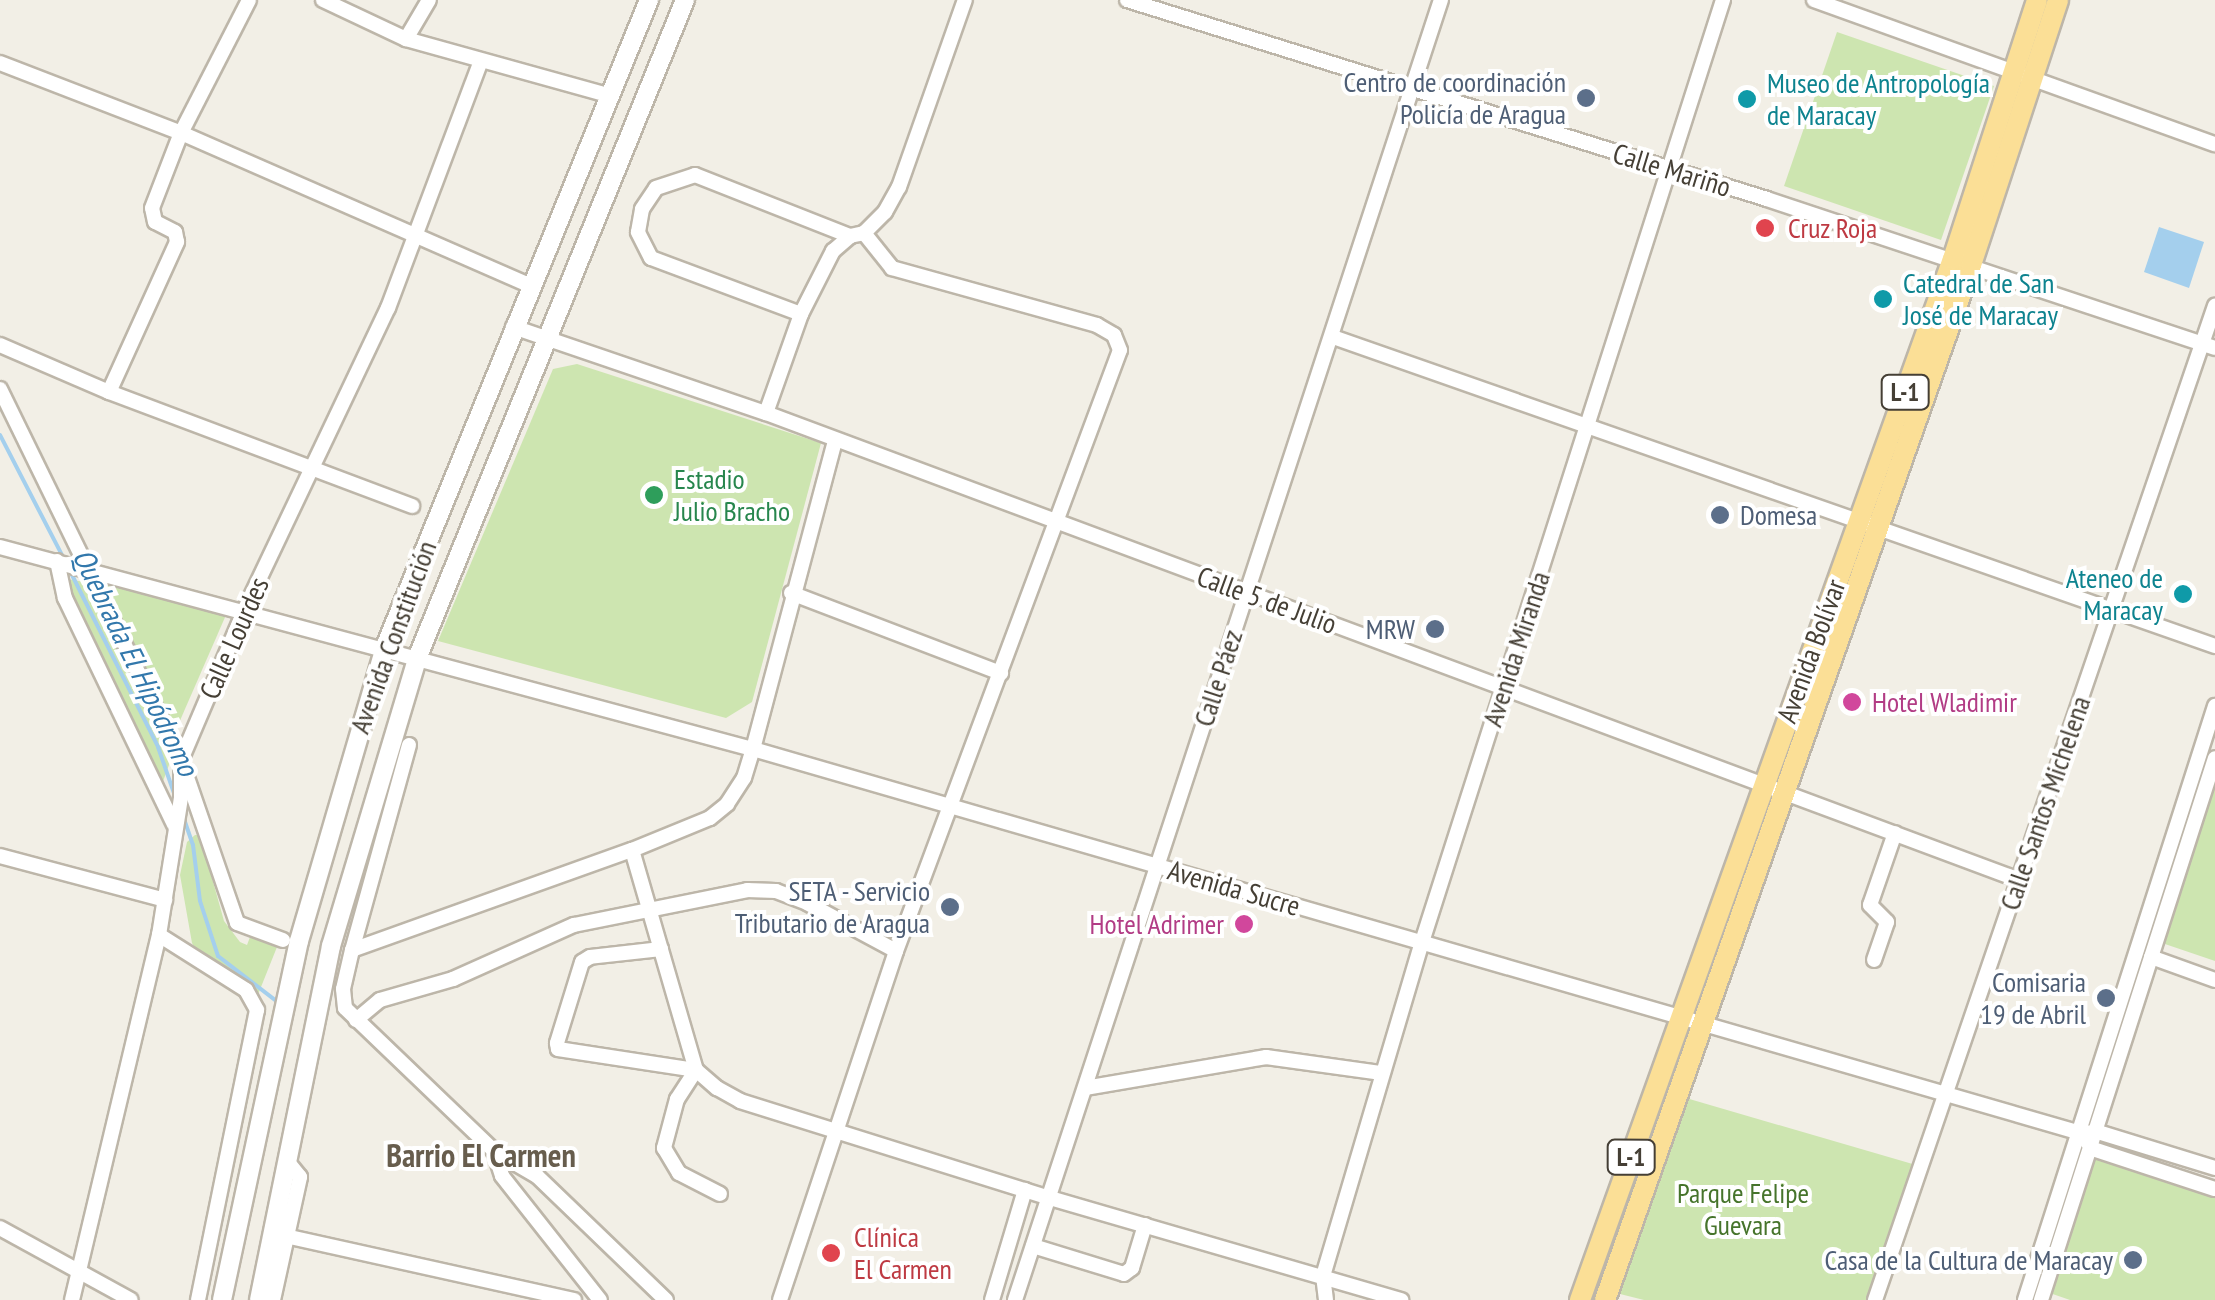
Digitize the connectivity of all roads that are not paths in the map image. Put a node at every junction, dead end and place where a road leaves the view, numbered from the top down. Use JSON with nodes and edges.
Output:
{"nodes":[{"id":1,"x":249,"y":0,"type":"edge"},
{"id":2,"x":323,"y":0,"type":"edge"},
{"id":3,"x":429,"y":0,"type":"edge"},
{"id":4,"x":648,"y":0,"type":"edge"},
{"id":5,"x":684,"y":0,"type":"edge"},
{"id":6,"x":965,"y":0,"type":"edge"},
{"id":7,"x":1127,"y":0,"type":"edge"},
{"id":8,"x":1440,"y":0,"type":"edge"},
{"id":9,"x":1724,"y":0,"type":"edge"},
{"id":10,"x":1814,"y":0,"type":"edge"},
{"id":11,"x":2037,"y":0,"type":"edge"},
{"id":12,"x":2058,"y":0,"type":"edge"},
{"id":13,"x":406,"y":39,"type":"junction"},
{"id":14,"x":0,"y":63,"type":"edge"},
{"id":15,"x":480,"y":63,"type":"junction"},
{"id":16,"x":2023,"y":75,"type":"junction"},
{"id":17,"x":1412,"y":90,"type":"junction"},
{"id":18,"x":610,"y":96,"type":"junction"},
{"id":19,"x":181,"y":134,"type":"junction"},
{"id":20,"x":2215,"y":144,"type":"edge"},
{"id":21,"x":1667,"y":168,"type":"junction"},
{"id":22,"x":857,"y":234,"type":"junction"},
{"id":23,"x":414,"y":236,"type":"junction"},
{"id":24,"x":1962,"y":262,"type":"junction"},
{"id":25,"x":531,"y":286,"type":"junction"},
{"id":26,"x":2215,"y":306,"type":"edge"},
{"id":27,"x":801,"y":314,"type":"junction"},
{"id":28,"x":513,"y":327,"type":"junction"},
{"id":29,"x":1333,"y":338,"type":"junction"},
{"id":30,"x":544,"y":339,"type":"junction"},
{"id":31,"x":0,"y":345,"type":"edge"},
{"id":32,"x":2209,"y":346,"type":"edge"},
{"id":33,"x":0,"y":390,"type":"edge"},
{"id":34,"x":109,"y":392,"type":"junction"},
{"id":35,"x":766,"y":412,"type":"junction"},
{"id":36,"x":1590,"y":429,"type":"junction"},
{"id":37,"x":835,"y":440,"type":"junction"},
{"id":38,"x":312,"y":470,"type":"junction"},
{"id":39,"x":412,"y":506,"type":"dead end"},
{"id":40,"x":1055,"y":521,"type":"junction"},
{"id":41,"x":1867,"y":523,"type":"junction"},
{"id":42,"x":0,"y":548,"type":"edge"},
{"id":43,"x":58,"y":561,"type":"junction"},
{"id":44,"x":83,"y":568,"type":"junction"},
{"id":45,"x":791,"y":593,"type":"junction"},
{"id":46,"x":1247,"y":593,"type":"junction"},
{"id":47,"x":245,"y":609,"type":"junction"},
{"id":48,"x":2111,"y":612,"type":"junction"},
{"id":49,"x":2215,"y":646,"type":"edge"},
{"id":50,"x":385,"y":648,"type":"junction"},
{"id":51,"x":418,"y":656,"type":"junction"},
{"id":52,"x":1001,"y":674,"type":"junction"},
{"id":53,"x":1502,"y":687,"type":"junction"},
{"id":54,"x":2215,"y":706,"type":"edge"},
{"id":55,"x":409,"y":746,"type":"dead end"},
{"id":56,"x":754,"y":749,"type":"junction"},
{"id":57,"x":2215,"y":758,"type":"edge"},
{"id":58,"x":181,"y":760,"type":"junction"},
{"id":59,"x":1763,"y":782,"type":"junction"},
{"id":60,"x":1785,"y":792,"type":"junction"},
{"id":61,"x":948,"y":807,"type":"junction"},
{"id":62,"x":175,"y":822,"type":"junction"},
{"id":63,"x":1894,"y":833,"type":"junction"},
{"id":64,"x":632,"y":850,"type":"junction"},
{"id":65,"x":0,"y":856,"type":"edge"},
{"id":66,"x":1156,"y":865,"type":"junction"},
{"id":67,"x":2019,"y":880,"type":"junction"},
{"id":68,"x":165,"y":900,"type":"junction"},
{"id":69,"x":650,"y":909,"type":"junction"},
{"id":70,"x":159,"y":935,"type":"junction"},
{"id":71,"x":284,"y":940,"type":"dead end"},
{"id":72,"x":1422,"y":942,"type":"junction"},
{"id":73,"x":661,"y":949,"type":"junction"},
{"id":74,"x":352,"y":950,"type":"junction"},
{"id":75,"x":896,"y":951,"type":"junction"},
{"id":76,"x":2150,"y":957,"type":"junction"},
{"id":77,"x":1874,"y":960,"type":"dead end"},
{"id":78,"x":2215,"y":980,"type":"edge"},
{"id":79,"x":1681,"y":1014,"type":"junction"},
{"id":80,"x":356,"y":1020,"type":"junction"},
{"id":81,"x":1706,"y":1022,"type":"junction"},
{"id":82,"x":696,"y":1070,"type":"junction"},
{"id":83,"x":1382,"y":1073,"type":"junction"},
{"id":84,"x":1085,"y":1088,"type":"junction"},
{"id":85,"x":1946,"y":1093,"type":"junction"},
{"id":86,"x":837,"y":1130,"type":"junction"},
{"id":87,"x":2098,"y":1132,"type":"junction"},
{"id":88,"x":2081,"y":1134,"type":"junction"},
{"id":89,"x":2093,"y":1149,"type":"junction"},
{"id":90,"x":494,"y":1152,"type":"junction"},
{"id":91,"x":288,"y":1162,"type":"junction"},
{"id":92,"x":2215,"y":1168,"type":"edge"},
{"id":93,"x":2215,"y":1189,"type":"edge"},
{"id":94,"x":1025,"y":1190,"type":"junction"},
{"id":95,"x":720,"y":1194,"type":"dead end"},
{"id":96,"x":1050,"y":1198,"type":"junction"},
{"id":97,"x":1146,"y":1225,"type":"junction"},
{"id":98,"x":0,"y":1228,"type":"edge"},
{"id":99,"x":290,"y":1237,"type":"junction"},
{"id":100,"x":1033,"y":1246,"type":"junction"},
{"id":101,"x":79,"y":1271,"type":"junction"},
{"id":102,"x":1322,"y":1276,"type":"junction"},
{"id":103,"x":537,"y":1296,"type":"edge"},
{"id":104,"x":72,"y":1300,"type":"edge"},
{"id":105,"x":130,"y":1300,"type":"edge"},
{"id":106,"x":198,"y":1300,"type":"edge"},
{"id":107,"x":222,"y":1300,"type":"edge"},
{"id":108,"x":259,"y":1300,"type":"edge"},
{"id":109,"x":273,"y":1300,"type":"edge"},
{"id":110,"x":574,"y":1300,"type":"edge"},
{"id":111,"x":600,"y":1300,"type":"edge"},
{"id":112,"x":666,"y":1300,"type":"edge"},
{"id":113,"x":780,"y":1300,"type":"edge"},
{"id":114,"x":992,"y":1300,"type":"edge"},
{"id":115,"x":1015,"y":1300,"type":"edge"},
{"id":116,"x":1326,"y":1300,"type":"edge"},
{"id":117,"x":1402,"y":1300,"type":"edge"},
{"id":118,"x":1580,"y":1300,"type":"edge"},
{"id":119,"x":1605,"y":1300,"type":"edge"},
{"id":120,"x":1875,"y":1300,"type":"edge"},
{"id":121,"x":2025,"y":1300,"type":"edge"},
{"id":122,"x":2041,"y":1300,"type":"edge"}],
"edges":[{"from":1,"to":19,"type":"street"},
{"from":2,"to":13,"type":"street"},
{"from":3,"to":13,"type":"street"},
{"from":4,"to":18,"type":"street","name":"Avenida Constitución"},
{"from":5,"to":30,"type":"street","name":"Avenida Constitución"},
{"from":6,"to":22,"type":"street"},
{"from":7,"to":17,"type":"street","name":"Calle Mariño"},
{"from":8,"to":17,"type":"street","name":"Calle Páez"},
{"from":9,"to":21,"type":"street","name":"Avenida Miranda"},
{"from":10,"to":16,"type":"street"},
{"from":11,"to":16,"type":"main road","name":"Avenida Bolívar","number":"L-1"},
{"from":12,"to":16,"type":"main road","name":"Avenida Bolívar","number":"L-1"},
{"from":13,"to":15,"type":"street"},
{"from":14,"to":19,"type":"street"},
{"from":15,"to":18,"type":"street"},
{"from":15,"to":23,"type":"street","name":"Calle Lourdes"},
{"from":16,"to":20,"type":"street"},
{"from":16,"to":24,"type":"main road","name":"Avenida Bolívar","number":"L-1"},
{"from":17,"to":21,"type":"street","name":"Calle Mariño"},
{"from":17,"to":29,"type":"street","name":"Calle Páez"},
{"from":18,"to":25,"type":"street","name":"Avenida Constitución"},
{"from":19,"to":23,"type":"street"},
{"from":19,"to":34,"type":"street"},
{"from":21,"to":24,"type":"street","name":"Calle Mariño"},
{"from":21,"to":36,"type":"street","name":"Avenida Miranda"},
{"from":22,"to":27,"type":"street"},
{"from":22,"to":27,"type":"street"},
{"from":22,"to":40,"type":"street"},
{"from":23,"to":25,"type":"street"},
{"from":23,"to":38,"type":"street","name":"Calle Lourdes"},
{"from":24,"to":32,"type":"street","name":"Calle Mariño"},
{"from":24,"to":41,"type":"main road","name":"Avenida Bolívar","number":"L-1"},
{"from":25,"to":28,"type":"street","name":"Avenida Constitución"},
{"from":26,"to":32,"type":"street","name":"Calle Santos Michelena"},
{"from":27,"to":35,"type":"street"},
{"from":28,"to":30,"type":"street","name":"Calle 5 de Julio"},
{"from":28,"to":50,"type":"street","name":"Avenida Constitución"},
{"from":29,"to":36,"type":"street"},
{"from":29,"to":46,"type":"street","name":"Calle Páez"},
{"from":30,"to":35,"type":"street","name":"Calle 5 de Julio"},
{"from":30,"to":51,"type":"street","name":"Avenida Constitución"},
{"from":31,"to":34,"type":"street"},
{"from":32,"to":48,"type":"street","name":"Calle Santos Michelena"},
{"from":33,"to":44,"type":"street"},
{"from":34,"to":38,"type":"street"},
{"from":35,"to":37,"type":"street","name":"Calle 5 de Julio"},
{"from":36,"to":41,"type":"street"},
{"from":36,"to":53,"type":"street","name":"Avenida Miranda"},
{"from":37,"to":40,"type":"street","name":"Calle 5 de Julio"},
{"from":37,"to":45,"type":"street"},
{"from":38,"to":39,"type":"street"},
{"from":38,"to":47,"type":"street","name":"Calle Lourdes"},
{"from":40,"to":46,"type":"street","name":"Calle 5 de Julio"},
{"from":40,"to":52,"type":"street"},
{"from":41,"to":48,"type":"street"},
{"from":41,"to":59,"type":"main road","name":"Avenida Bolívar","number":"L-1"},
{"from":41,"to":60,"type":"main road","name":"Avenida Bolívar","number":"L-1"},
{"from":42,"to":43,"type":"street","name":"Avenida Sucre"},
{"from":43,"to":44,"type":"street","name":"Avenida Sucre"},
{"from":43,"to":62,"type":"street"},
{"from":44,"to":47,"type":"street","name":"Avenida Sucre"},
{"from":44,"to":58,"type":"street"},
{"from":45,"to":52,"type":"street"},
{"from":45,"to":56,"type":"street"},
{"from":46,"to":53,"type":"street","name":"Calle 5 de Julio"},
{"from":46,"to":66,"type":"street","name":"Calle Páez"},
{"from":47,"to":50,"type":"street","name":"Avenida Sucre"},
{"from":47,"to":58,"type":"street","name":"Calle Lourdes"},
{"from":48,"to":49,"type":"street"},
{"from":48,"to":67,"type":"street","name":"Calle Santos Michelena"},
{"from":50,"to":51,"type":"street","name":"Avenida Sucre"},
{"from":50,"to":107,"type":"street","name":"Avenida Constitución"},
{"from":51,"to":56,"type":"street","name":"Avenida Sucre"},
{"from":51,"to":91,"type":"street","name":"Avenida Constitución"},
{"from":52,"to":61,"type":"street"},
{"from":53,"to":59,"type":"street","name":"Calle 5 de Julio"},
{"from":53,"to":72,"type":"street","name":"Avenida Miranda"},
{"from":54,"to":88,"type":"street"},
{"from":55,"to":74,"type":"street"},
{"from":56,"to":61,"type":"street","name":"Avenida Sucre"},
{"from":56,"to":64,"type":"street"},
{"from":57,"to":76,"type":"street"},
{"from":58,"to":62,"type":"street","name":"Calle Lourdes"},
{"from":58,"to":71,"type":"street"},
{"from":59,"to":60,"type":"street","name":"Calle 5 de Julio"},
{"from":59,"to":79,"type":"main road","name":"Avenida Bolívar","number":"L-1"},
{"from":60,"to":63,"type":"street","name":"Calle 5 de Julio"},
{"from":60,"to":81,"type":"main road","name":"Avenida Bolívar","number":"L-1"},
{"from":61,"to":66,"type":"street","name":"Avenida Sucre"},
{"from":61,"to":75,"type":"street"},
{"from":62,"to":68,"type":"street","name":"Calle Lourdes"},
{"from":63,"to":67,"type":"street","name":"Calle 5 de Julio"},
{"from":63,"to":77,"type":"street"},
{"from":64,"to":69,"type":"street"},
{"from":64,"to":74,"type":"street"},
{"from":65,"to":68,"type":"street"},
{"from":66,"to":72,"type":"street","name":"Avenida Sucre"},
{"from":66,"to":84,"type":"street","name":"Calle Páez"},
{"from":67,"to":85,"type":"street","name":"Calle Santos Michelena"},
{"from":68,"to":70,"type":"street","name":"Calle Lourdes"},
{"from":69,"to":73,"type":"street"},
{"from":69,"to":75,"type":"street"},
{"from":69,"to":80,"type":"street"},
{"from":70,"to":101,"type":"street","name":"Calle Lourdes"},
{"from":70,"to":106,"type":"street"},
{"from":72,"to":79,"type":"street","name":"Avenida Sucre"},
{"from":72,"to":83,"type":"street","name":"Avenida Miranda"},
{"from":73,"to":82,"type":"street"},
{"from":73,"to":82,"type":"street"},
{"from":74,"to":80,"type":"street"},
{"from":75,"to":86,"type":"street"},
{"from":76,"to":78,"type":"street"},
{"from":76,"to":87,"type":"street"},
{"from":79,"to":81,"type":"street","name":"Avenida Sucre"},
{"from":79,"to":118,"type":"main road","name":"Avenida Bolívar","number":"L-1"},
{"from":80,"to":90,"type":"street"},
{"from":81,"to":85,"type":"street","name":"Avenida Sucre"},
{"from":81,"to":119,"type":"main road","name":"Avenida Bolívar","number":"L-1"},
{"from":82,"to":86,"type":"street"},
{"from":82,"to":95,"type":"street"},
{"from":83,"to":84,"type":"street"},
{"from":83,"to":102,"type":"street","name":"Avenida Miranda"},
{"from":84,"to":96,"type":"street","name":"Calle Páez"},
{"from":85,"to":88,"type":"street","name":"Avenida Sucre"},
{"from":85,"to":120,"type":"street","name":"Calle Santos Michelena"},
{"from":86,"to":94,"type":"street"},
{"from":86,"to":113,"type":"street"},
{"from":87,"to":88,"type":"street","name":"Avenida Sucre"},
{"from":87,"to":89,"type":"street"},
{"from":87,"to":92,"type":"street","name":"Avenida Sucre"},
{"from":88,"to":89,"type":"street"},
{"from":88,"to":121,"type":"street"},
{"from":89,"to":93,"type":"street"},
{"from":89,"to":122,"type":"street"},
{"from":90,"to":111,"type":"street"},
{"from":90,"to":112,"type":"street"},
{"from":91,"to":99,"type":"street"},
{"from":91,"to":108,"type":"street","name":"Avenida Constitución"},
{"from":94,"to":96,"type":"street"},
{"from":94,"to":114,"type":"street"},
{"from":96,"to":97,"type":"street"},
{"from":96,"to":100,"type":"street","name":"Calle Páez"},
{"from":97,"to":100,"type":"street"},
{"from":97,"to":102,"type":"street"},
{"from":98,"to":101,"type":"street"},
{"from":99,"to":103,"type":"street"},
{"from":99,"to":109,"type":"street"},
{"from":100,"to":115,"type":"street","name":"Calle Páez"},
{"from":101,"to":104,"type":"street","name":"Calle Lourdes"},
{"from":101,"to":105,"type":"street"},
{"from":102,"to":116,"type":"street","name":"Avenida Miranda"},
{"from":102,"to":117,"type":"street"},
{"from":103,"to":110,"type":"street"}]}
